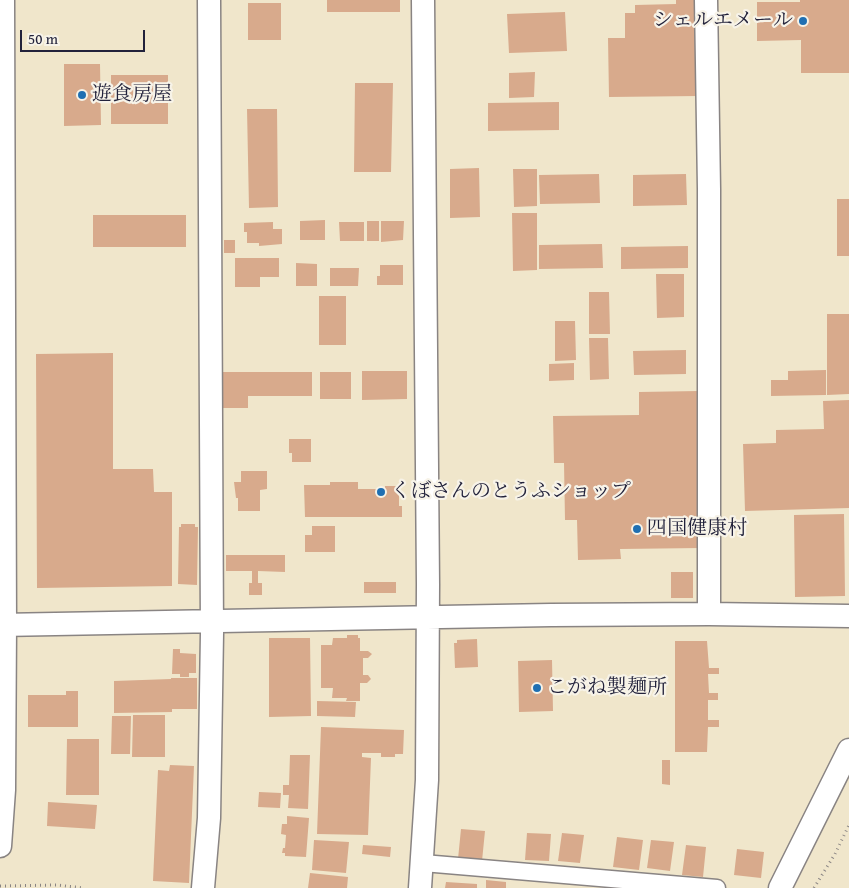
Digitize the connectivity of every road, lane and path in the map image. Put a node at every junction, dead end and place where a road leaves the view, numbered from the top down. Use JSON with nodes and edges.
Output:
{"nodes":[{"id":1,"x":3,"y":0,"type":"edge"},
{"id":2,"x":209,"y":0,"type":"edge"},
{"id":3,"x":423,"y":0,"type":"edge"},
{"id":4,"x":706,"y":0,"type":"edge"},
{"id":5,"x":709,"y":614,"type":"junction"},
{"id":6,"x":428,"y":616,"type":"junction"},
{"id":7,"x":849,"y":616,"type":"edge"},
{"id":8,"x":212,"y":622,"type":"junction"},
{"id":9,"x":2,"y":625,"type":"edge"},
{"id":10,"x":849,"y":750,"type":"edge"},
{"id":11,"x":849,"y":825,"type":"edge"},
{"id":12,"x":0,"y":846,"type":"edge"},
{"id":13,"x":423,"y":863,"type":"junction"},
{"id":14,"x":0,"y":886,"type":"edge"},
{"id":15,"x":84,"y":888,"type":"edge"},
{"id":16,"x":203,"y":888,"type":"edge"},
{"id":17,"x":420,"y":888,"type":"edge"},
{"id":18,"x":717,"y":888,"type":"edge"},
{"id":19,"x":780,"y":888,"type":"edge"},
{"id":20,"x":814,"y":888,"type":"edge"}],
"edges":[{"from":1,"to":9,"type":"street"},
{"from":2,"to":8,"type":"street"},
{"from":3,"to":6,"type":"street"},
{"from":4,"to":5,"type":"street"},
{"from":5,"to":6,"type":"street"},
{"from":5,"to":7,"type":"street"},
{"from":6,"to":8,"type":"street"},
{"from":6,"to":13,"type":"street"},
{"from":8,"to":9,"type":"street"},
{"from":8,"to":16,"type":"street"},
{"from":9,"to":12,"type":"street"},
{"from":10,"to":19,"type":"street"},
{"from":11,"to":20,"type":"path"},
{"from":13,"to":17,"type":"street"},
{"from":13,"to":18,"type":"street"},
{"from":14,"to":15,"type":"path"}]}
